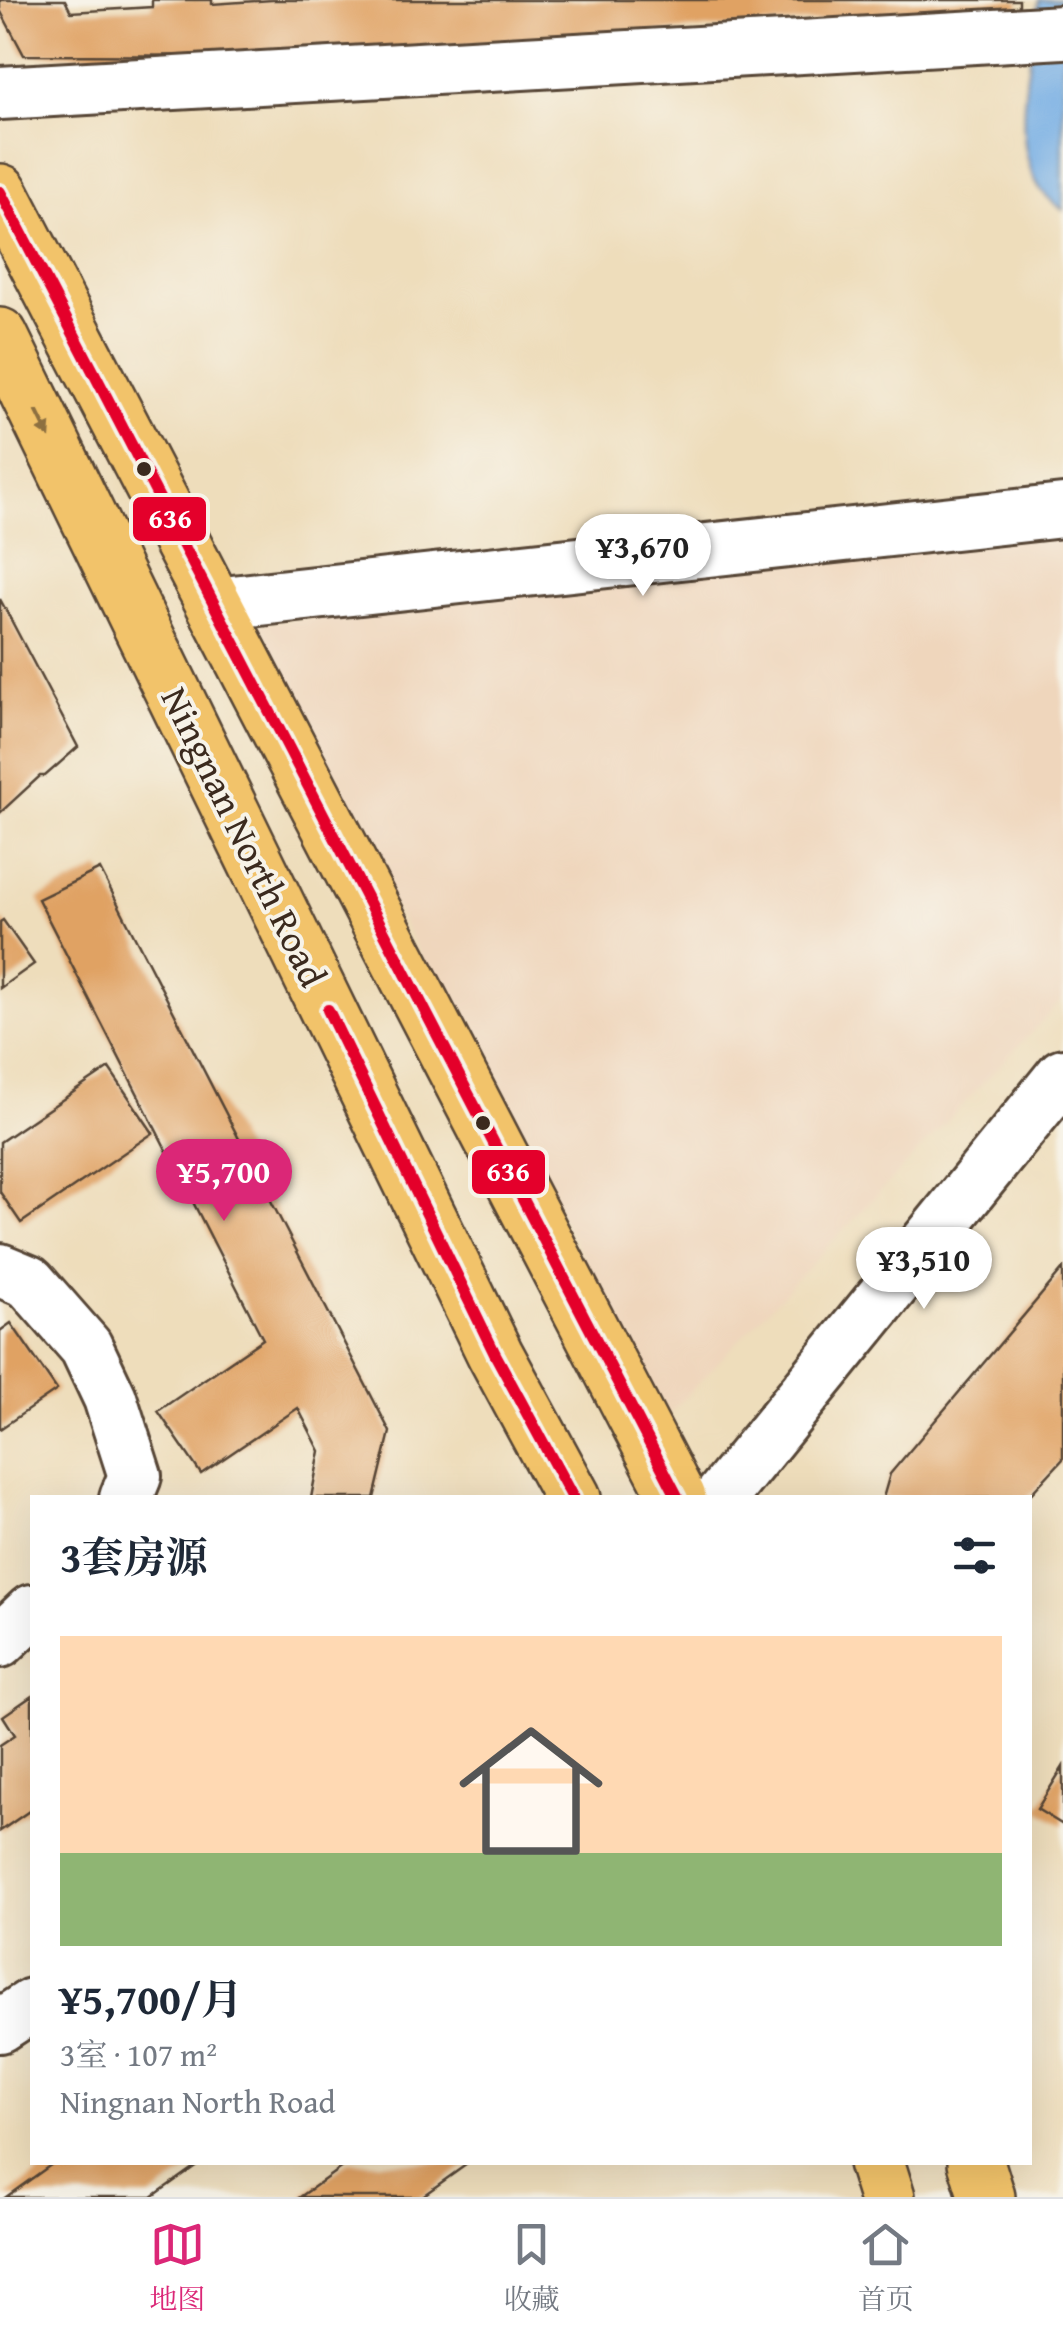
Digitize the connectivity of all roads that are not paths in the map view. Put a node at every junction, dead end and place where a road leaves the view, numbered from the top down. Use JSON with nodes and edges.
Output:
{"nodes":[{"id":1,"x":1063,"y":32,"type":"edge"},
{"id":2,"x":0,"y":93,"type":"edge"},
{"id":3,"x":0,"y":192,"type":"edge"},
{"id":4,"x":0,"y":336,"type":"edge"},
{"id":5,"x":1063,"y":511,"type":"edge"},
{"id":6,"x":214,"y":604,"type":"junction"},
{"id":7,"x":1063,"y":1075,"type":"edge"},
{"id":8,"x":0,"y":1270,"type":"edge"},
{"id":9,"x":127,"y":1495,"type":"edge"},
{"id":10,"x":570,"y":1495,"type":"edge"},
{"id":11,"x":676,"y":1495,"type":"edge"},
{"id":12,"x":722,"y":1495,"type":"edge"},
{"id":13,"x":30,"y":1613,"type":"edge"},
{"id":14,"x":0,"y":1641,"type":"edge"},
{"id":15,"x":30,"y":2005,"type":"edge"},
{"id":16,"x":0,"y":2026,"type":"edge"},
{"id":17,"x":877,"y":2165,"type":"edge"},
{"id":18,"x":977,"y":2165,"type":"edge"},
{"id":19,"x":887,"y":2197,"type":"edge"},
{"id":20,"x":986,"y":2197,"type":"edge"}],
"edges":[{"from":1,"to":2,"type":"street"},
{"from":3,"to":6,"type":"main road","name":"Ningnan North Road"},
{"from":4,"to":10,"type":"main road","name":"Ningnan North Road","one_way":true},
{"from":5,"to":6,"type":"street"},
{"from":6,"to":11,"type":"main road","name":"Ningnan North Road"},
{"from":7,"to":12,"type":"street"},
{"from":8,"to":9,"type":"street"},
{"from":13,"to":14,"type":"street"},
{"from":15,"to":16,"type":"street"},
{"from":17,"to":19,"type":"main road"},
{"from":18,"to":20,"type":"main road"}]}
